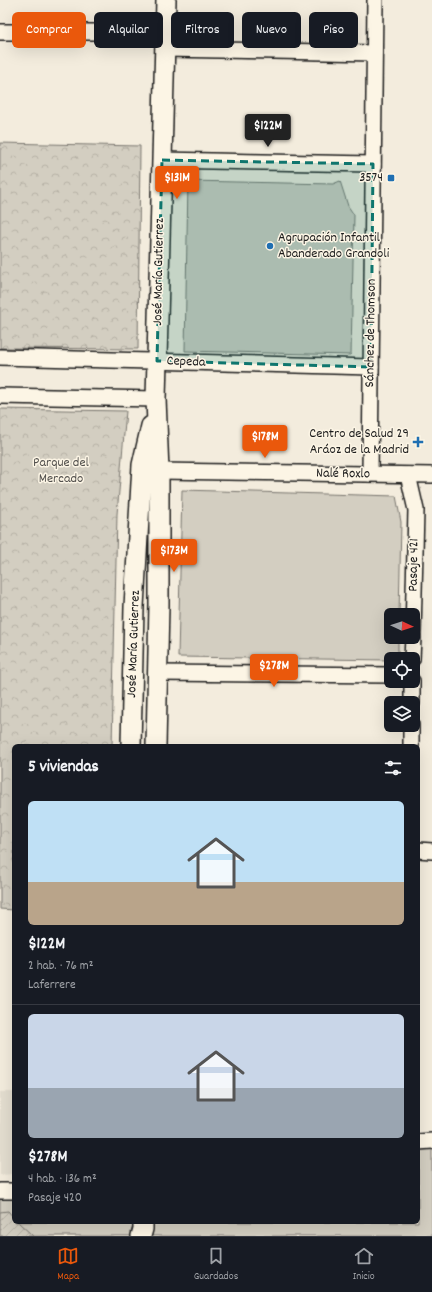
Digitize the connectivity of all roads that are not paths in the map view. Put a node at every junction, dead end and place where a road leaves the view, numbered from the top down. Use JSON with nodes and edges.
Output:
{"nodes":[{"id":1,"x":166,"y":0,"type":"edge"},
{"id":2,"x":375,"y":0,"type":"edge"},
{"id":3,"x":0,"y":32,"type":"edge"},
{"id":4,"x":165,"y":41,"type":"junction"},
{"id":5,"x":374,"y":53,"type":"junction"},
{"id":6,"x":162,"y":160,"type":"junction"},
{"id":7,"x":373,"y":164,"type":"junction"},
{"id":8,"x":0,"y":357,"type":"edge"},
{"id":9,"x":157,"y":361,"type":"junction"},
{"id":10,"x":371,"y":367,"type":"junction"},
{"id":11,"x":0,"y":396,"type":"edge"},
{"id":12,"x":156,"y":399,"type":"junction"},
{"id":13,"x":159,"y":471,"type":"junction"},
{"id":14,"x":370,"y":474,"type":"junction"},
{"id":15,"x":408,"y":475,"type":"junction"},
{"id":16,"x":432,"y":475,"type":"edge"},
{"id":17,"x":414,"y":608,"type":"edge"},
{"id":18,"x":158,"y":673,"type":"junction"},
{"id":19,"x":384,"y":675,"type":"edge"},
{"id":20,"x":411,"y":732,"type":"edge"},
{"id":21,"x":131,"y":744,"type":"edge"},
{"id":22,"x":156,"y":744,"type":"edge"},
{"id":23,"x":411,"y":744,"type":"edge"},
{"id":24,"x":420,"y":850,"type":"edge"},
{"id":25,"x":432,"y":851,"type":"edge"},
{"id":26,"x":432,"y":1141,"type":"edge"},
{"id":27,"x":420,"y":1142,"type":"edge"},
{"id":28,"x":0,"y":1191,"type":"edge"},
{"id":29,"x":12,"y":1191,"type":"edge"},
{"id":30,"x":143,"y":1224,"type":"edge"},
{"id":31,"x":141,"y":1236,"type":"edge"}],
"edges":[{"from":1,"to":4,"type":"street","name":"José María Gutierrez"},
{"from":2,"to":5,"type":"street","name":"Sánchez de Thomson"},
{"from":3,"to":4,"type":"street"},
{"from":4,"to":5,"type":"street"},
{"from":4,"to":6,"type":"street","name":"José María Gutierrez"},
{"from":5,"to":7,"type":"street","name":"Sánchez de Thomson"},
{"from":6,"to":7,"type":"street"},
{"from":6,"to":9,"type":"street","name":"José María Gutierrez"},
{"from":7,"to":10,"type":"street","name":"Sánchez de Thomson"},
{"from":8,"to":9,"type":"street","name":"Cepeda"},
{"from":9,"to":10,"type":"street","name":"Cepeda"},
{"from":9,"to":12,"type":"street","name":"José María Gutierrez"},
{"from":10,"to":14,"type":"street","name":"Sánchez de Thomson"},
{"from":11,"to":12,"type":"street"},
{"from":12,"to":13,"type":"street","name":"José María Gutierrez"},
{"from":12,"to":21,"type":"street","name":"José María Gutierrez"},
{"from":13,"to":14,"type":"street","name":"Nalé Roxlo"},
{"from":13,"to":18,"type":"street","name":"José María Gutierrez"},
{"from":14,"to":15,"type":"street","name":"Nalé Roxlo"},
{"from":15,"to":16,"type":"street","name":"Nalé Roxlo"},
{"from":15,"to":17,"type":"street","name":"Pasaje 421"},
{"from":18,"to":19,"type":"street"},
{"from":18,"to":22,"type":"street","name":"José María Gutierrez"},
{"from":20,"to":23,"type":"street"},
{"from":24,"to":25,"type":"street"},
{"from":26,"to":27,"type":"street"},
{"from":28,"to":29,"type":"street"},
{"from":30,"to":31,"type":"street"}]}
